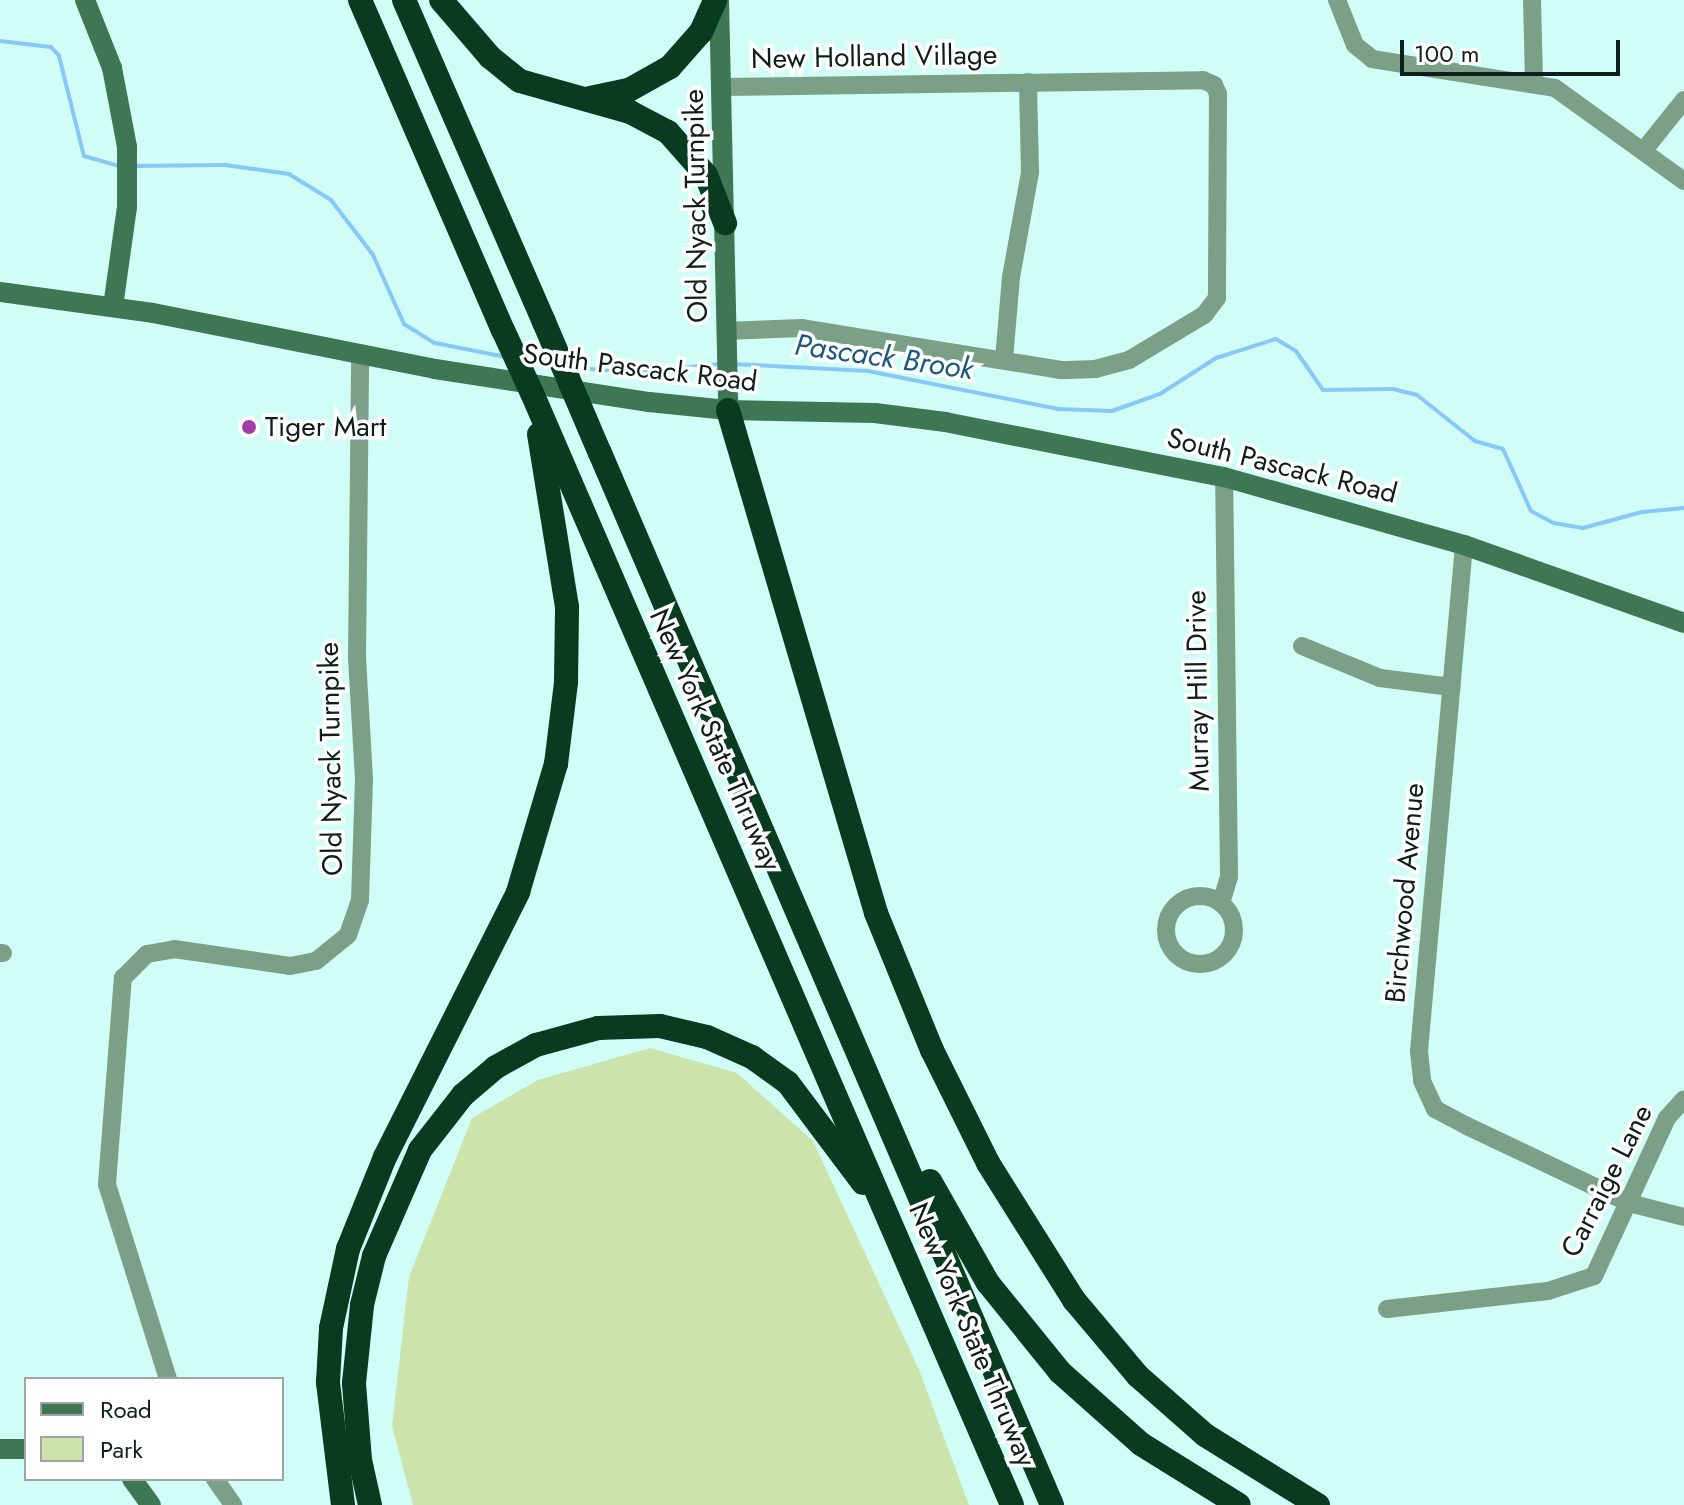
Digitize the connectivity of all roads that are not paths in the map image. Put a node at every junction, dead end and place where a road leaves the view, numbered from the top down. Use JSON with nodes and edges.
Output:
{"nodes":[{"id":1,"x":85,"y":0,"type":"edge"},
{"id":2,"x":360,"y":0,"type":"edge"},
{"id":3,"x":404,"y":0,"type":"edge"},
{"id":4,"x":441,"y":0,"type":"edge"},
{"id":5,"x":717,"y":0,"type":"edge"},
{"id":6,"x":1337,"y":0,"type":"edge"},
{"id":7,"x":1532,"y":0,"type":"edge"},
{"id":8,"x":1534,"y":81,"type":"junction"},
{"id":9,"x":1028,"y":82,"type":"junction"},
{"id":10,"x":721,"y":87,"type":"junction"},
{"id":11,"x":550,"y":93,"type":"junction"},
{"id":12,"x":1684,"y":100,"type":"edge"},
{"id":13,"x":1644,"y":150,"type":"junction"},
{"id":14,"x":1684,"y":181,"type":"edge"},
{"id":15,"x":725,"y":223,"type":"junction"},
{"id":16,"x":0,"y":292,"type":"edge"},
{"id":17,"x":113,"y":307,"type":"junction"},
{"id":18,"x":726,"y":340,"type":"junction"},
{"id":19,"x":360,"y":354,"type":"junction"},
{"id":20,"x":1004,"y":359,"type":"junction"},
{"id":21,"x":728,"y":410,"type":"junction"},
{"id":22,"x":555,"y":470,"type":"junction"},
{"id":23,"x":1224,"y":477,"type":"junction"},
{"id":24,"x":1464,"y":545,"type":"junction"},
{"id":25,"x":1684,"y":623,"type":"edge"},
{"id":26,"x":1302,"y":646,"type":"dead end"},
{"id":27,"x":1451,"y":687,"type":"junction"},
{"id":28,"x":1221,"y":903,"type":"dead end"},
{"id":29,"x":869,"y":1075,"type":"junction"},
{"id":30,"x":1684,"y":1099,"type":"edge"},
{"id":31,"x":1629,"y":1203,"type":"junction"},
{"id":32,"x":1684,"y":1217,"type":"edge"},
{"id":33,"x":898,"y":1236,"type":"junction"},
{"id":34,"x":1387,"y":1309,"type":"dead end"},
{"id":35,"x":167,"y":1377,"type":"edge"},
{"id":36,"x":0,"y":1449,"type":"edge"},
{"id":37,"x":24,"y":1449,"type":"edge"},
{"id":38,"x":133,"y":1481,"type":"edge"},
{"id":39,"x":216,"y":1481,"type":"edge"},
{"id":40,"x":151,"y":1505,"type":"edge"},
{"id":41,"x":233,"y":1505,"type":"edge"},
{"id":42,"x":343,"y":1505,"type":"edge"},
{"id":43,"x":370,"y":1505,"type":"edge"},
{"id":44,"x":1012,"y":1505,"type":"edge"},
{"id":45,"x":1052,"y":1505,"type":"edge"},
{"id":46,"x":1239,"y":1505,"type":"edge"},
{"id":47,"x":1318,"y":1505,"type":"edge"}],
"edges":[{"from":1,"to":17,"type":"street"},
{"from":2,"to":22,"type":"highway","name":"New York State Thruway","bridge":true},
{"from":3,"to":29,"type":"highway","name":"New York State Thruway","bridge":true},
{"from":4,"to":11,"type":"highway"},
{"from":5,"to":10,"type":"street","name":"Old Nyack Turnpike"},
{"from":5,"to":11,"type":"highway"},
{"from":6,"to":8,"type":"street"},
{"from":7,"to":8,"type":"street"},
{"from":8,"to":13,"type":"street"},
{"from":9,"to":10,"type":"street","name":"New Holland Village"},
{"from":9,"to":20,"type":"street","name":"New Holland Village"},
{"from":9,"to":20,"type":"street","name":"New Holland Village"},
{"from":10,"to":15,"type":"street","name":"Old Nyack Turnpike"},
{"from":11,"to":15,"type":"highway"},
{"from":12,"to":13,"type":"street"},
{"from":13,"to":14,"type":"street"},
{"from":15,"to":18,"type":"street","name":"Old Nyack Turnpike"},
{"from":16,"to":17,"type":"street","name":"South Pascack Road"},
{"from":17,"to":19,"type":"street","name":"South Pascack Road"},
{"from":18,"to":20,"type":"street","name":"New Holland Village"},
{"from":18,"to":21,"type":"street","name":"Old Nyack Turnpike"},
{"from":19,"to":21,"type":"street","name":"South Pascack Road"},
{"from":19,"to":35,"type":"street","name":"Old Nyack Turnpike"},
{"from":21,"to":23,"type":"street","name":"South Pascack Road"},
{"from":21,"to":47,"type":"highway"},
{"from":22,"to":33,"type":"highway","name":"New York State Thruway"},
{"from":22,"to":42,"type":"highway"},
{"from":23,"to":24,"type":"street","name":"South Pascack Road"},
{"from":23,"to":28,"type":"street","name":"Murray Hill Drive"},
{"from":24,"to":25,"type":"street","name":"South Pascack Road"},
{"from":24,"to":27,"type":"street","name":"Birchwood Avenue"},
{"from":26,"to":27,"type":"street"},
{"from":27,"to":31,"type":"street","name":"Birchwood Avenue"},
{"from":29,"to":45,"type":"highway","name":"New York State Thruway"},
{"from":29,"to":46,"type":"highway"},
{"from":30,"to":31,"type":"street","name":"Carraige Lane"},
{"from":31,"to":32,"type":"street","name":"Birchwood Avenue"},
{"from":31,"to":34,"type":"street","name":"Carraige Lane"},
{"from":33,"to":43,"type":"highway"},
{"from":33,"to":44,"type":"highway","name":"New York State Thruway"},
{"from":36,"to":37,"type":"street"},
{"from":38,"to":40,"type":"street"},
{"from":39,"to":41,"type":"street"}]}
